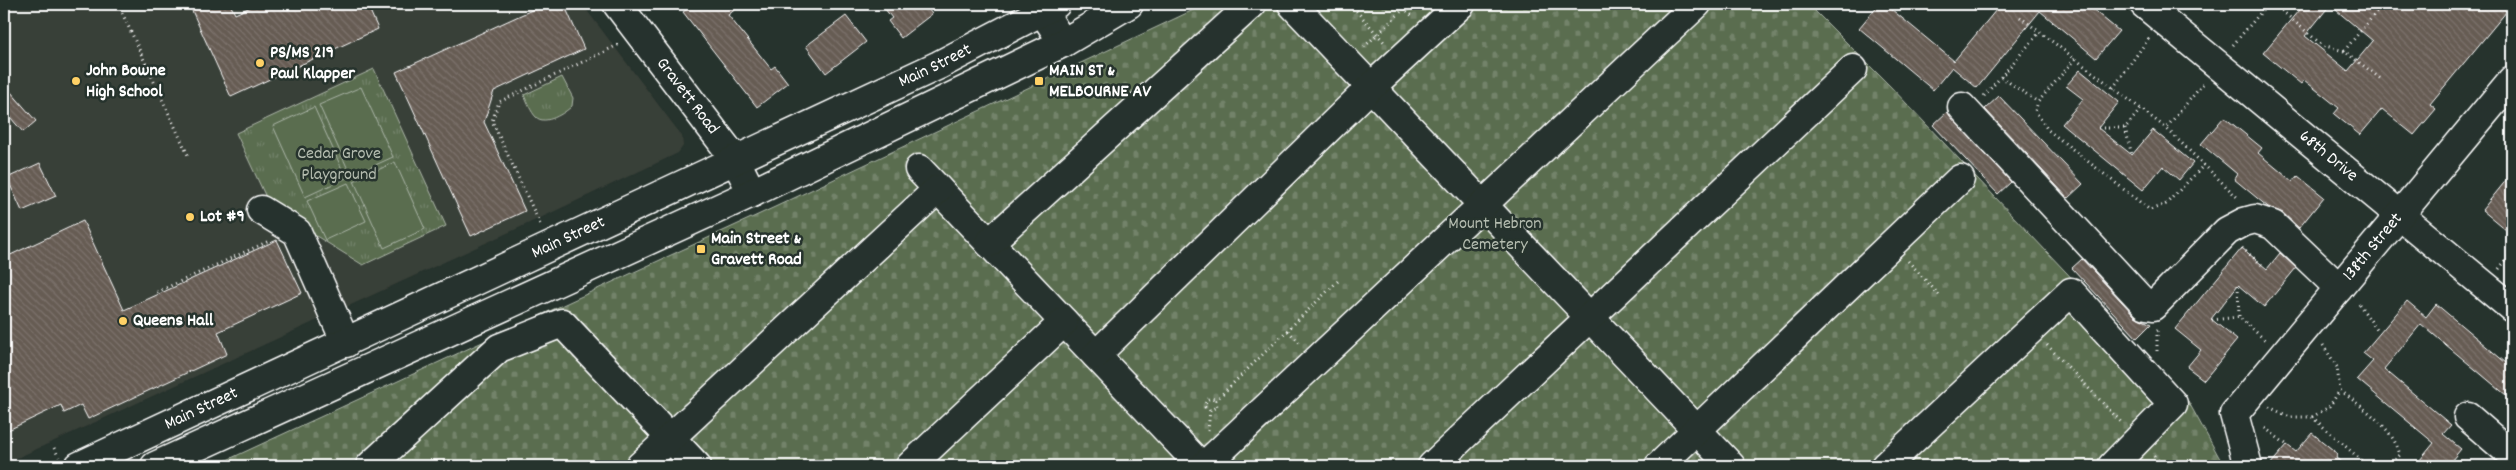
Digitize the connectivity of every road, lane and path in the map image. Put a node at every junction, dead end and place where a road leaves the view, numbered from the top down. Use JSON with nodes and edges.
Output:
{"nodes":[{"id":1,"x":118,"y":4,"type":"edge"},
{"id":2,"x":617,"y":4,"type":"edge"},
{"id":3,"x":1129,"y":4,"type":"edge"},
{"id":4,"x":1252,"y":4,"type":"edge"},
{"id":5,"x":1292,"y":4,"type":"edge"},
{"id":6,"x":1409,"y":4,"type":"edge"},
{"id":7,"x":1462,"y":4,"type":"edge"},
{"id":8,"x":1697,"y":4,"type":"edge"},
{"id":9,"x":2144,"y":4,"type":"edge"},
{"id":10,"x":2268,"y":4,"type":"edge"},
{"id":11,"x":2274,"y":4,"type":"edge"},
{"id":12,"x":2383,"y":4,"type":"edge"},
{"id":13,"x":1044,"y":6,"type":"edge"},
{"id":14,"x":1353,"y":7,"type":"dead end"},
{"id":15,"x":2020,"y":17,"type":"dead end"},
{"id":16,"x":2040,"y":32,"type":"junction"},
{"id":17,"x":1378,"y":34,"type":"junction"},
{"id":18,"x":2149,"y":38,"type":"dead end"},
{"id":19,"x":1063,"y":43,"type":"junction"},
{"id":20,"x":620,"y":44,"type":"dead end"},
{"id":21,"x":2233,"y":45,"type":"dead end"},
{"id":22,"x":2344,"y":51,"type":"junction"},
{"id":23,"x":2075,"y":59,"type":"junction"},
{"id":24,"x":1401,"y":60,"type":"junction"},
{"id":25,"x":1348,"y":63,"type":"junction"},
{"id":26,"x":1853,"y":69,"type":"dead end"},
{"id":27,"x":2001,"y":77,"type":"junction"},
{"id":28,"x":2381,"y":79,"type":"dead end"},
{"id":29,"x":2512,"y":80,"type":"edge"},
{"id":30,"x":2203,"y":84,"type":"dead end"},
{"id":31,"x":1371,"y":87,"type":"junction"},
{"id":32,"x":2113,"y":88,"type":"junction"},
{"id":33,"x":2038,"y":102,"type":"junction"},
{"id":34,"x":1971,"y":105,"type":"joint"},
{"id":35,"x":2141,"y":109,"type":"junction"},
{"id":36,"x":2098,"y":128,"type":"dead end"},
{"id":37,"x":2125,"y":128,"type":"junction"},
{"id":38,"x":2166,"y":128,"type":"junction"},
{"id":39,"x":188,"y":155,"type":"dead end"},
{"id":40,"x":2132,"y":155,"type":"dead end"},
{"id":41,"x":735,"y":159,"type":"junction"},
{"id":42,"x":2204,"y":165,"type":"junction"},
{"id":43,"x":919,"y":169,"type":"dead end"},
{"id":44,"x":1960,"y":179,"type":"dead end"},
{"id":45,"x":938,"y":189,"type":"junction"},
{"id":46,"x":752,"y":192,"type":"junction"},
{"id":47,"x":2241,"y":200,"type":"dead end"},
{"id":48,"x":1482,"y":204,"type":"junction"},
{"id":49,"x":260,"y":210,"type":"dead end"},
{"id":50,"x":2400,"y":215,"type":"junction"},
{"id":51,"x":540,"y":224,"type":"dead end"},
{"id":52,"x":278,"y":237,"type":"dead end"},
{"id":53,"x":989,"y":243,"type":"junction"},
{"id":54,"x":1892,"y":244,"type":"junction"},
{"id":55,"x":2512,"y":252,"type":"edge"},
{"id":56,"x":2499,"y":269,"type":"dead end"},
{"id":57,"x":1340,"y":280,"type":"dead end"},
{"id":58,"x":2238,"y":285,"type":"dead end"},
{"id":59,"x":157,"y":292,"type":"dead end"},
{"id":60,"x":2349,"y":296,"type":"junction"},
{"id":61,"x":1941,"y":297,"type":"dead end"},
{"id":62,"x":2512,"y":308,"type":"edge"},
{"id":63,"x":1589,"y":317,"type":"junction"},
{"id":64,"x":2239,"y":318,"type":"junction"},
{"id":65,"x":2212,"y":320,"type":"dead end"},
{"id":66,"x":1064,"y":322,"type":"junction"},
{"id":67,"x":2378,"y":330,"type":"dead end"},
{"id":68,"x":2265,"y":341,"type":"dead end"},
{"id":69,"x":346,"y":343,"type":"junction"},
{"id":70,"x":2046,"y":344,"type":"dead end"},
{"id":71,"x":2323,"y":345,"type":"dead end"},
{"id":72,"x":1096,"y":355,"type":"junction"},
{"id":73,"x":2512,"y":360,"type":"edge"},
{"id":74,"x":2508,"y":364,"type":"dead end"},
{"id":75,"x":2340,"y":390,"type":"junction"},
{"id":76,"x":1216,"y":400,"type":"junction"},
{"id":77,"x":2269,"y":406,"type":"dead end"},
{"id":78,"x":1210,"y":410,"type":"junction"},
{"id":79,"x":2312,"y":417,"type":"junction"},
{"id":80,"x":2468,"y":417,"type":"dead end"},
{"id":81,"x":2265,"y":428,"type":"dead end"},
{"id":82,"x":1697,"y":430,"type":"junction"},
{"id":83,"x":670,"y":437,"type":"junction"},
{"id":84,"x":2139,"y":440,"type":"junction"},
{"id":85,"x":2287,"y":444,"type":"dead end"},
{"id":86,"x":54,"y":448,"type":"dead end"},
{"id":87,"x":2512,"y":455,"type":"edge"},
{"id":88,"x":1199,"y":459,"type":"edge"},
{"id":89,"x":69,"y":462,"type":"edge"},
{"id":90,"x":155,"y":466,"type":"edge"},
{"id":91,"x":370,"y":466,"type":"edge"},
{"id":92,"x":640,"y":466,"type":"edge"},
{"id":93,"x":698,"y":466,"type":"edge"},
{"id":94,"x":910,"y":466,"type":"edge"},
{"id":95,"x":1432,"y":466,"type":"edge"},
{"id":96,"x":1659,"y":466,"type":"edge"},
{"id":97,"x":1731,"y":466,"type":"edge"},
{"id":98,"x":1885,"y":466,"type":"edge"},
{"id":99,"x":2112,"y":466,"type":"edge"},
{"id":100,"x":2248,"y":466,"type":"edge"},
{"id":101,"x":2368,"y":466,"type":"edge"},
{"id":102,"x":2388,"y":466,"type":"edge"}],
"edges":[{"from":1,"to":39,"type":"path"},
{"from":2,"to":41,"type":"main road","name":"Gravett Road"},
{"from":3,"to":19,"type":"main road","name":"Main Street"},
{"from":4,"to":53,"type":"main road"},
{"from":5,"to":25,"type":"main road"},
{"from":6,"to":17,"type":"path"},
{"from":7,"to":24,"type":"main road"},
{"from":8,"to":48,"type":"main road"},
{"from":9,"to":50,"type":"main road","name":"68th Drive"},
{"from":10,"to":21,"type":"path"},
{"from":11,"to":22,"type":"path"},
{"from":12,"to":22,"type":"path"},
{"from":13,"to":19,"type":"main road"},
{"from":13,"to":41,"type":"main road","name":"Main Street"},
{"from":14,"to":17,"type":"path"},
{"from":15,"to":16,"type":"path"},
{"from":16,"to":23,"type":"path"},
{"from":16,"to":27,"type":"path"},
{"from":17,"to":24,"type":"path"},
{"from":17,"to":25,"type":"path"},
{"from":18,"to":32,"type":"path"},
{"from":19,"to":46,"type":"main road","name":"Main Street"},
{"from":20,"to":51,"type":"path"},
{"from":22,"to":28,"type":"path"},
{"from":23,"to":32,"type":"path"},
{"from":23,"to":33,"type":"path"},
{"from":24,"to":31,"type":"main road"},
{"from":25,"to":31,"type":"main road"},
{"from":26,"to":63,"type":"main road"},
{"from":27,"to":33,"type":"path"},
{"from":27,"to":34,"type":"path"},
{"from":29,"to":50,"type":"main road","name":"138th Street"},
{"from":30,"to":38,"type":"path"},
{"from":31,"to":48,"type":"main road"},
{"from":31,"to":72,"type":"main road"},
{"from":32,"to":35,"type":"path"},
{"from":33,"to":42,"type":"path"},
{"from":34,"to":60,"type":"main road"},
{"from":35,"to":37,"type":"path"},
{"from":35,"to":38,"type":"path"},
{"from":36,"to":37,"type":"path"},
{"from":37,"to":40,"type":"path"},
{"from":38,"to":42,"type":"path"},
{"from":41,"to":46,"type":"main road","name":"Gravett Road"},
{"from":41,"to":69,"type":"main road","name":"Main Street"},
{"from":42,"to":47,"type":"path"},
{"from":43,"to":45,"type":"main road"},
{"from":44,"to":54,"type":"main road"},
{"from":45,"to":53,"type":"main road"},
{"from":45,"to":83,"type":"main road"},
{"from":46,"to":90,"type":"main road","name":"Main Street"},
{"from":48,"to":63,"type":"main road"},
{"from":48,"to":88,"type":"main road"},
{"from":49,"to":69,"type":"main road"},
{"from":50,"to":60,"type":"main road","name":"138th Street"},
{"from":50,"to":62,"type":"main road","name":"68th Drive"},
{"from":52,"to":59,"type":"path"},
{"from":53,"to":66,"type":"main road"},
{"from":54,"to":61,"type":"path"},
{"from":54,"to":82,"type":"main road"},
{"from":55,"to":56,"type":"path"},
{"from":57,"to":76,"type":"path"},
{"from":58,"to":64,"type":"path"},
{"from":60,"to":67,"type":"path"},
{"from":60,"to":100,"type":"main road","name":"138th Street"},
{"from":63,"to":82,"type":"main road"},
{"from":63,"to":95,"type":"main road"},
{"from":64,"to":65,"type":"path"},
{"from":64,"to":68,"type":"path"},
{"from":66,"to":72,"type":"main road"},
{"from":66,"to":94,"type":"main road"},
{"from":69,"to":89,"type":"main road","name":"Main Street"},
{"from":70,"to":84,"type":"path"},
{"from":71,"to":75,"type":"path"},
{"from":72,"to":88,"type":"main road"},
{"from":73,"to":74,"type":"path"},
{"from":75,"to":79,"type":"path"},
{"from":75,"to":102,"type":"path"},
{"from":76,"to":78,"type":"path"},
{"from":76,"to":78,"type":"path"},
{"from":77,"to":79,"type":"path"},
{"from":78,"to":88,"type":"path"},
{"from":79,"to":101,"type":"path"},
{"from":80,"to":87,"type":"main road"},
{"from":81,"to":85,"type":"path"},
{"from":82,"to":96,"type":"main road"},
{"from":82,"to":97,"type":"main road"},
{"from":83,"to":91,"type":"main road"},
{"from":83,"to":92,"type":"main road"},
{"from":83,"to":93,"type":"main road"},
{"from":84,"to":98,"type":"main road"},
{"from":84,"to":99,"type":"main road"},
{"from":86,"to":89,"type":"path"}]}
